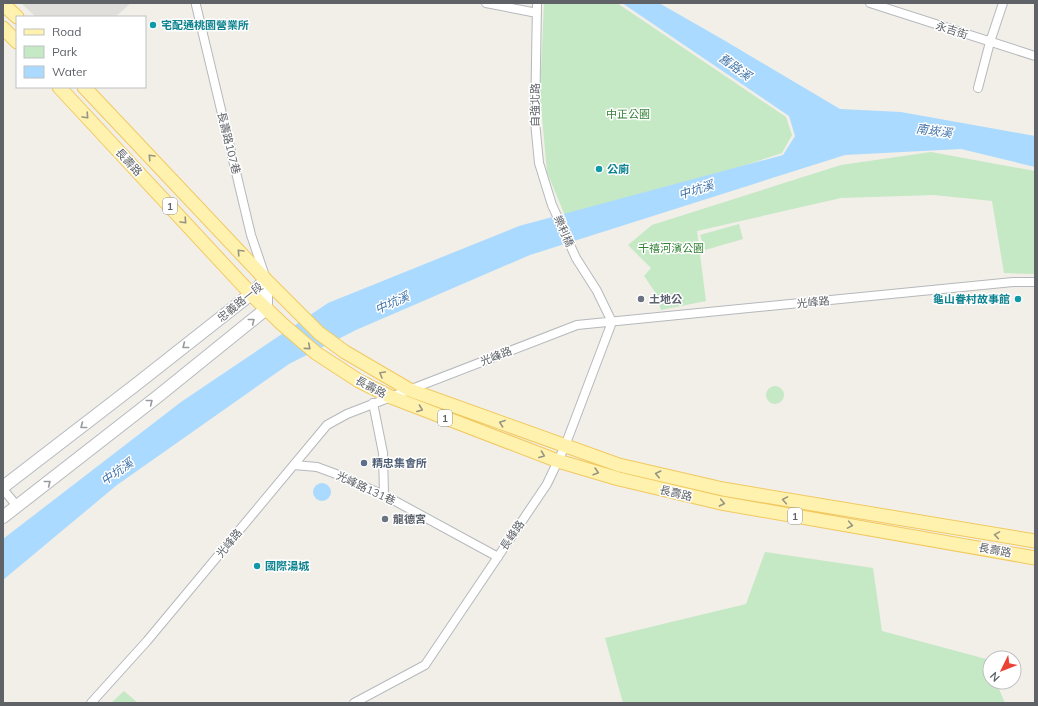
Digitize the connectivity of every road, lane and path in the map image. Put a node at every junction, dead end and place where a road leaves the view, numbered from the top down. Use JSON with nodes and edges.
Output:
{"nodes":[{"id":1,"x":486,"y":3,"type":"edge"},
{"id":2,"x":537,"y":3,"type":"edge"},
{"id":3,"x":870,"y":3,"type":"edge"},
{"id":4,"x":1003,"y":3,"type":"edge"},
{"id":5,"x":3,"y":4,"type":"edge"},
{"id":6,"x":196,"y":5,"type":"dead end"},
{"id":7,"x":537,"y":14,"type":"junction"},
{"id":8,"x":16,"y":16,"type":"edge"},
{"id":9,"x":3,"y":28,"type":"edge"},
{"id":10,"x":16,"y":41,"type":"edge"},
{"id":11,"x":990,"y":42,"type":"junction"},
{"id":12,"x":1035,"y":56,"type":"edge"},
{"id":13,"x":60,"y":88,"type":"edge"},
{"id":14,"x":85,"y":88,"type":"edge"},
{"id":15,"x":978,"y":88,"type":"dead end"},
{"id":16,"x":552,"y":205,"type":"joint"},
{"id":17,"x":266,"y":280,"type":"junction"},
{"id":18,"x":1035,"y":282,"type":"edge"},
{"id":19,"x":251,"y":294,"type":"junction"},
{"id":20,"x":266,"y":309,"type":"junction"},
{"id":21,"x":612,"y":322,"type":"junction"},
{"id":22,"x":410,"y":390,"type":"junction"},
{"id":23,"x":391,"y":398,"type":"junction"},
{"id":24,"x":373,"y":403,"type":"junction"},
{"id":25,"x":565,"y":446,"type":"junction"},
{"id":26,"x":558,"y":461,"type":"junction"},
{"id":27,"x":294,"y":465,"type":"junction"},
{"id":28,"x":3,"y":488,"type":"edge"},
{"id":29,"x":384,"y":495,"type":"junction"},
{"id":30,"x":759,"y":495,"type":"junction"},
{"id":31,"x":17,"y":506,"type":"junction"},
{"id":32,"x":756,"y":509,"type":"junction"},
{"id":33,"x":3,"y":517,"type":"edge"},
{"id":34,"x":1035,"y":541,"type":"edge"},
{"id":35,"x":498,"y":557,"type":"junction"},
{"id":36,"x":1035,"y":558,"type":"edge"},
{"id":37,"x":91,"y":703,"type":"edge"},
{"id":38,"x":354,"y":703,"type":"edge"}],
"edges":[{"from":1,"to":7,"type":"street"},
{"from":2,"to":7,"type":"street","name":"自強北路"},
{"from":3,"to":11,"type":"street","name":"永吉街"},
{"from":4,"to":11,"type":"street"},
{"from":5,"to":8,"type":"main road"},
{"from":6,"to":17,"type":"street","name":"長壽路107巷"},
{"from":7,"to":16,"type":"street","name":"自強北路"},
{"from":9,"to":10,"type":"main road"},
{"from":11,"to":12,"type":"street","name":"永吉街"},
{"from":11,"to":15,"type":"street"},
{"from":13,"to":19,"type":"main road","name":"長壽路","number":"1","one_way":true},
{"from":17,"to":14,"type":"main road","name":"長壽路","number":"1","one_way":true},
{"from":16,"to":21,"type":"street","name":"樂利橋"},
{"from":17,"to":19,"type":"main road","name":"忠義路一段"},
{"from":17,"to":20,"type":"main road","name":"忠義路一段"},
{"from":22,"to":17,"type":"main road","name":"長壽路","number":"1","one_way":true},
{"from":18,"to":21,"type":"street","name":"光峰路"},
{"from":19,"to":20,"type":"main road","name":"長壽路","number":"1"},
{"from":19,"to":28,"type":"main road","name":"忠義路一段","one_way":true},
{"from":20,"to":23,"type":"main road","name":"長壽路","number":"1","one_way":true},
{"from":31,"to":20,"type":"main road","name":"忠義路一段","one_way":true},
{"from":21,"to":22,"type":"street","name":"光峰路"},
{"from":21,"to":25,"type":"street","name":"長峰路"},
{"from":22,"to":23,"type":"street","name":"光峰路"},
{"from":25,"to":22,"type":"main road","name":"長壽路","number":"1","one_way":true},
{"from":23,"to":24,"type":"street","name":"光峰路"},
{"from":23,"to":26,"type":"main road","name":"長壽路","number":"1","one_way":true},
{"from":24,"to":27,"type":"street","name":"光峰路"},
{"from":24,"to":29,"type":"street"},
{"from":25,"to":26,"type":"street","name":"長峰路"},
{"from":30,"to":25,"type":"main road","name":"長壽路","number":"1","one_way":true},
{"from":26,"to":32,"type":"main road","name":"長壽路","number":"1","one_way":true},
{"from":26,"to":35,"type":"street","name":"長峰路"},
{"from":27,"to":29,"type":"street","name":"光峰路131巷"},
{"from":27,"to":37,"type":"street","name":"光峰路"},
{"from":28,"to":31,"type":"street"},
{"from":29,"to":35,"type":"street","name":"光峰路131巷"},
{"from":30,"to":32,"type":"main road"},
{"from":34,"to":30,"type":"main road","name":"長壽路","number":"1","one_way":true},
{"from":31,"to":33,"type":"main road","name":"忠義路一段"},
{"from":32,"to":36,"type":"main road","name":"長壽路","number":"1","one_way":true},
{"from":35,"to":38,"type":"street","name":"長峰路"}]}
